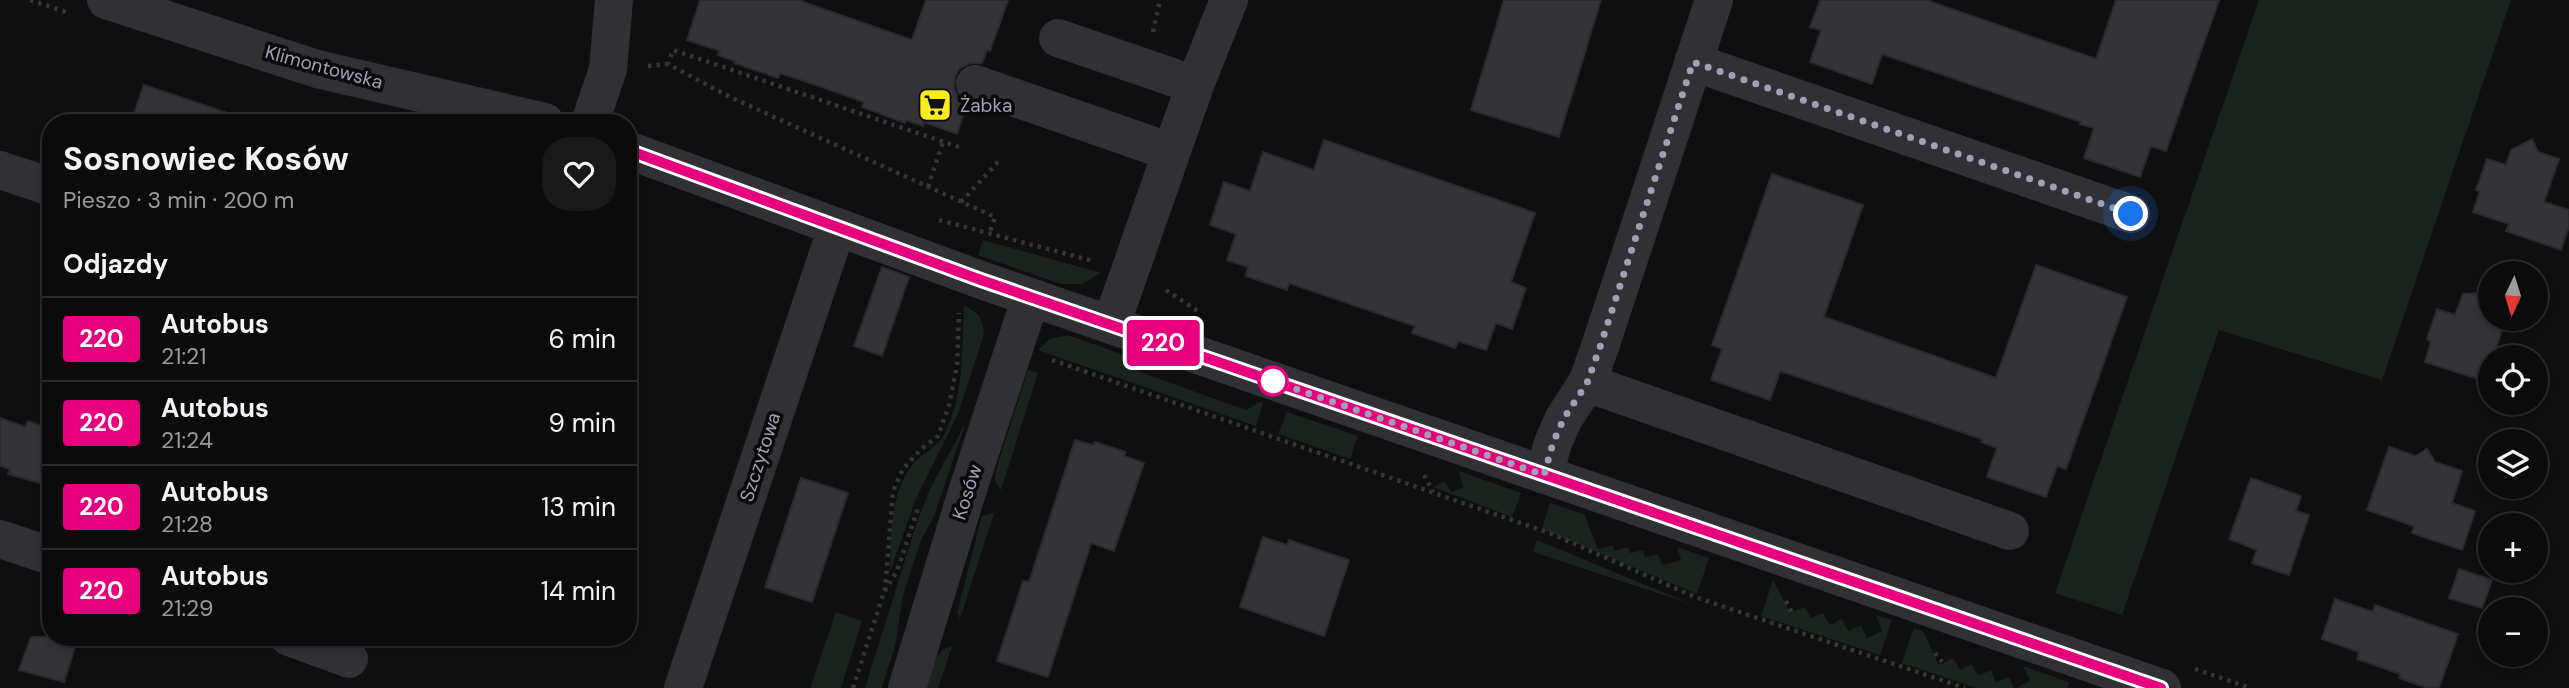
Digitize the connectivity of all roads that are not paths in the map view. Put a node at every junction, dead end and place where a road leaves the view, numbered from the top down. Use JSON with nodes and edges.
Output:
{"nodes":[{"id":1,"x":106,"y":0,"type":"edge"},
{"id":2,"x":614,"y":0,"type":"edge"},
{"id":3,"x":1229,"y":0,"type":"edge"},
{"id":4,"x":1714,"y":0,"type":"edge"},
{"id":5,"x":173,"y":10,"type":"edge"},
{"id":6,"x":1058,"y":38,"type":"dead end"},
{"id":7,"x":1693,"y":62,"type":"junction"},
{"id":8,"x":975,"y":84,"type":"dead end"},
{"id":9,"x":1195,"y":85,"type":"junction"},
{"id":10,"x":506,"y":114,"type":"edge"},
{"id":11,"x":593,"y":114,"type":"edge"},
{"id":12,"x":1171,"y":152,"type":"junction"},
{"id":13,"x":637,"y":153,"type":"edge"},
{"id":14,"x":0,"y":170,"type":"edge"},
{"id":15,"x":42,"y":184,"type":"edge"},
{"id":16,"x":2131,"y":214,"type":"dead end"},
{"id":17,"x":837,"y":227,"type":"junction"},
{"id":18,"x":1031,"y":297,"type":"junction"},
{"id":19,"x":1111,"y":325,"type":"junction"},
{"id":20,"x":1587,"y":383,"type":"junction"},
{"id":21,"x":1544,"y":475,"type":"junction"},
{"id":22,"x":2010,"y":531,"type":"dead end"},
{"id":23,"x":0,"y":539,"type":"edge"},
{"id":24,"x":42,"y":553,"type":"edge"},
{"id":25,"x":311,"y":646,"type":"edge"},
{"id":26,"x":348,"y":661,"type":"edge"},
{"id":27,"x":683,"y":688,"type":"edge"},
{"id":28,"x":907,"y":688,"type":"edge"},
{"id":29,"x":2162,"y":688,"type":"edge"}],
"edges":[{"from":1,"to":5,"type":"street","name":"Klimontowska"},
{"from":2,"to":11,"type":"street"},
{"from":3,"to":9,"type":"street"},
{"from":4,"to":7,"type":"street"},
{"from":5,"to":10,"type":"street","name":"Klimontowska"},
{"from":6,"to":9,"type":"street"},
{"from":7,"to":16,"type":"street"},
{"from":7,"to":20,"type":"street"},
{"from":8,"to":12,"type":"street"},
{"from":9,"to":12,"type":"street"},
{"from":12,"to":19,"type":"street"},
{"from":13,"to":17,"type":"street"},
{"from":14,"to":15,"type":"street"},
{"from":17,"to":18,"type":"street"},
{"from":17,"to":27,"type":"street","name":"Szczytowa"},
{"from":18,"to":19,"type":"street"},
{"from":18,"to":28,"type":"street","name":"Kosów"},
{"from":19,"to":21,"type":"street"},
{"from":20,"to":21,"type":"street"},
{"from":20,"to":22,"type":"street"},
{"from":21,"to":29,"type":"street"},
{"from":23,"to":24,"type":"street"},
{"from":25,"to":26,"type":"street"}]}
